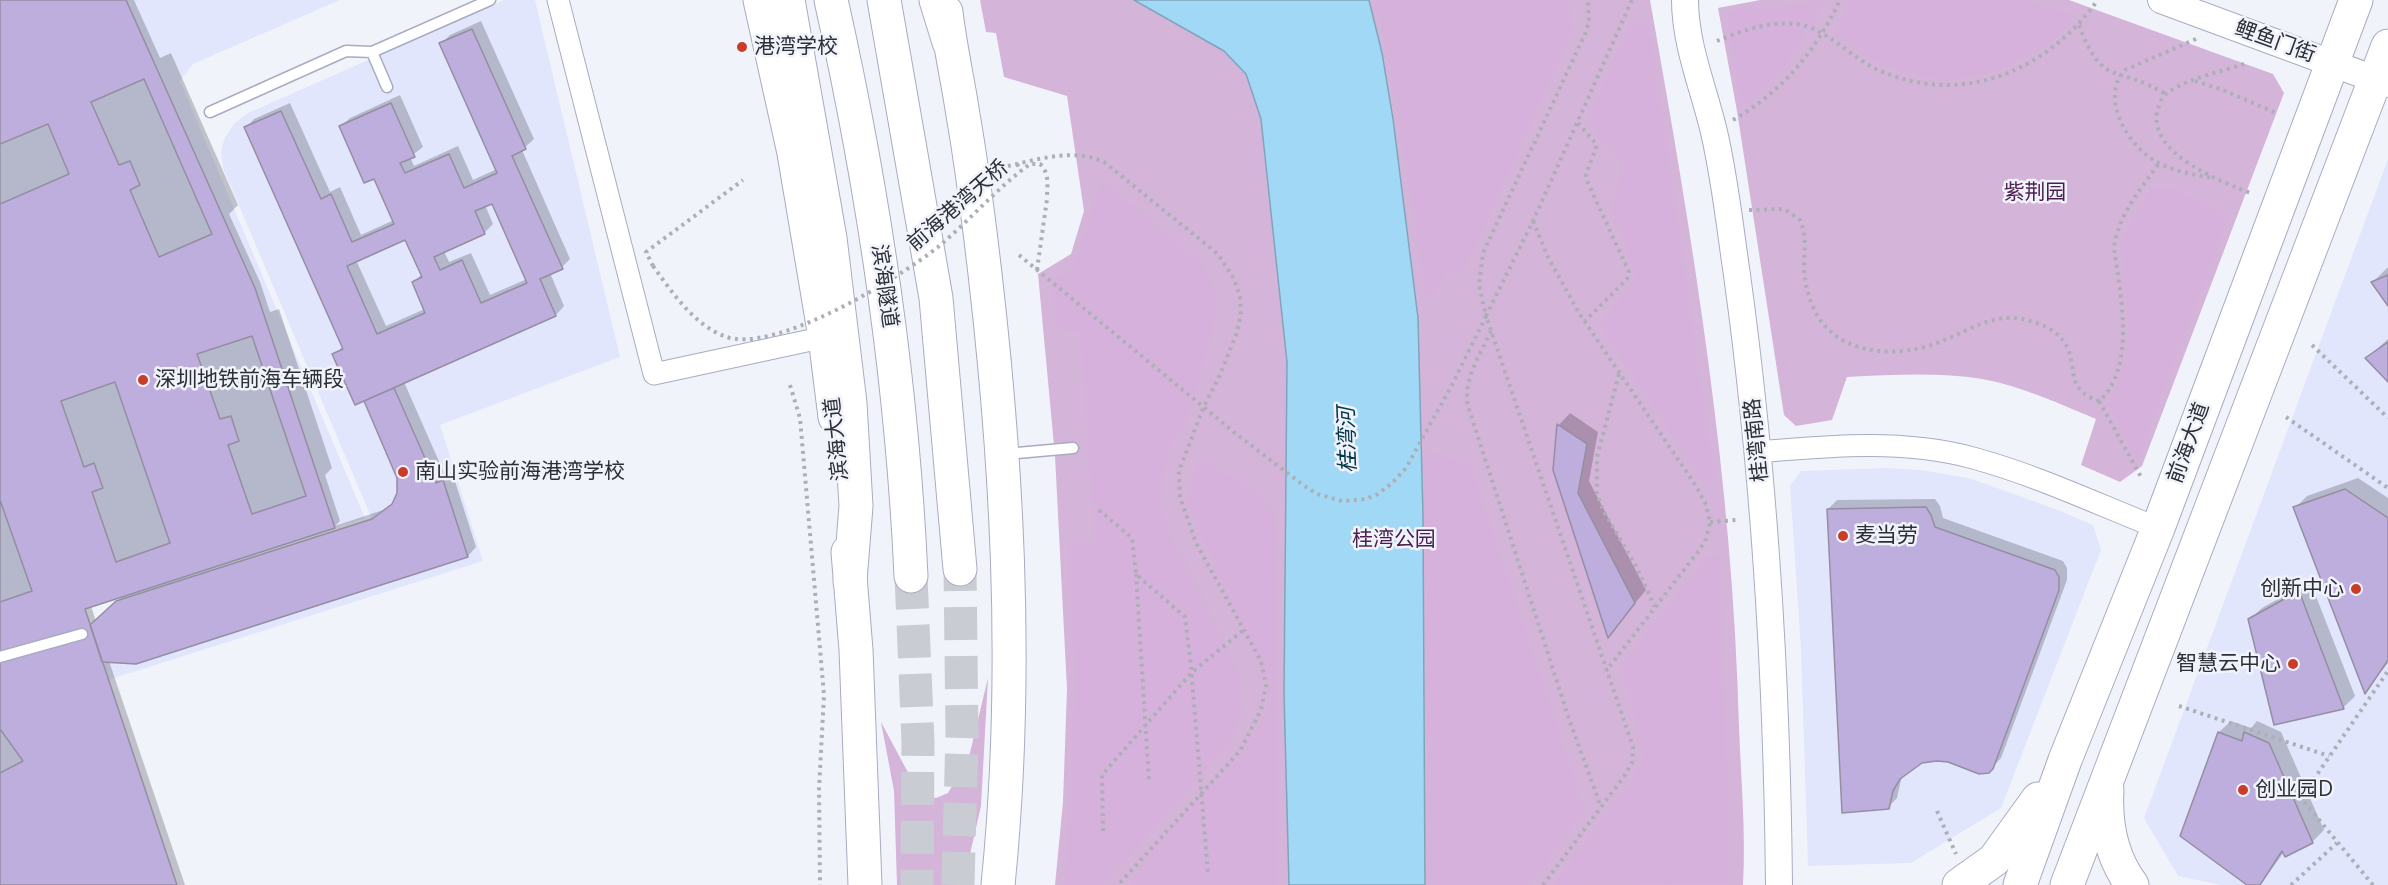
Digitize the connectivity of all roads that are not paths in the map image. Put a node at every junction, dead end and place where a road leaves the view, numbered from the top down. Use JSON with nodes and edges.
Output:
{"nodes":[{"id":1,"x":490,"y":0,"type":"edge"},
{"id":2,"x":558,"y":0,"type":"edge"},
{"id":3,"x":760,"y":0,"type":"edge"},
{"id":4,"x":788,"y":0,"type":"edge"},
{"id":5,"x":831,"y":0,"type":"edge"},
{"id":6,"x":884,"y":0,"type":"edge"},
{"id":7,"x":936,"y":0,"type":"edge"},
{"id":8,"x":944,"y":0,"type":"edge"},
{"id":9,"x":1685,"y":0,"type":"edge"},
{"id":10,"x":2161,"y":0,"type":"edge"},
{"id":11,"x":2356,"y":0,"type":"edge"},
{"id":12,"x":949,"y":42,"type":"junction"},
{"id":13,"x":2388,"y":46,"type":"edge"},
{"id":14,"x":372,"y":52,"type":"junction"},
{"id":15,"x":2332,"y":63,"type":"junction"},
{"id":16,"x":2382,"y":82,"type":"edge"},
{"id":17,"x":387,"y":87,"type":"dead end"},
{"id":18,"x":210,"y":112,"type":"dead end"},
{"id":19,"x":825,"y":337,"type":"junction"},
{"id":20,"x":1073,"y":448,"type":"dead end"},
{"id":21,"x":1758,"y":452,"type":"junction"},
{"id":22,"x":1003,"y":454,"type":"junction"},
{"id":23,"x":2158,"y":528,"type":"junction"},
{"id":24,"x":960,"y":569,"type":"tunnel mouth"},
{"id":25,"x":911,"y":576,"type":"tunnel mouth"},
{"id":26,"x":850,"y":581,"type":"junction"},
{"id":27,"x":82,"y":634,"type":"dead end"},
{"id":28,"x":0,"y":657,"type":"edge"},
{"id":29,"x":2065,"y":760,"type":"junction"},
{"id":30,"x":2109,"y":773,"type":"junction"},
{"id":31,"x":1958,"y":870,"type":"edge"},
{"id":32,"x":865,"y":885,"type":"edge"},
{"id":33,"x":998,"y":885,"type":"edge"},
{"id":34,"x":1779,"y":885,"type":"edge"},
{"id":35,"x":2020,"y":885,"type":"edge"},
{"id":36,"x":2067,"y":885,"type":"edge"},
{"id":37,"x":2132,"y":885,"type":"edge"}],
"edges":[{"from":1,"to":14,"type":"lane"},
{"from":2,"to":19,"type":"street"},
{"from":3,"to":19,"type":"main road","name":"滨海大道"},
{"from":4,"to":26,"type":"main road"},
{"from":5,"to":25,"type":"main road","name":"滨海隧道"},
{"from":6,"to":24,"type":"main road"},
{"from":7,"to":12,"type":"main road"},
{"from":8,"to":12,"type":"main road"},
{"from":9,"to":21,"type":"street","name":"桂湾南路"},
{"from":10,"to":15,"type":"street","name":"鲤鱼门街"},
{"from":11,"to":15,"type":"main road","name":"前海大道"},
{"from":12,"to":22,"type":"main road"},
{"from":13,"to":16,"type":"main road","name":"前海大道"},
{"from":14,"to":17,"type":"lane"},
{"from":14,"to":18,"type":"lane"},
{"from":15,"to":16,"type":"street","name":"鲤鱼门街"},
{"from":15,"to":23,"type":"main road","name":"前海大道"},
{"from":16,"to":30,"type":"main road","name":"前海大道"},
{"from":19,"to":26,"type":"main road","name":"滨海大道"},
{"from":20,"to":22,"type":"lane"},
{"from":21,"to":23,"type":"street"},
{"from":21,"to":34,"type":"street","name":"桂湾南路"},
{"from":22,"to":33,"type":"main road"},
{"from":23,"to":29,"type":"main road","name":"前海大道"},
{"from":26,"to":32,"type":"main road","name":"滨海大道"},
{"from":27,"to":28,"type":"lane"},
{"from":29,"to":31,"type":"main road"},
{"from":29,"to":35,"type":"main road","name":"前海大道"},
{"from":30,"to":36,"type":"main road","name":"前海大道"},
{"from":30,"to":37,"type":"main road"}]}
